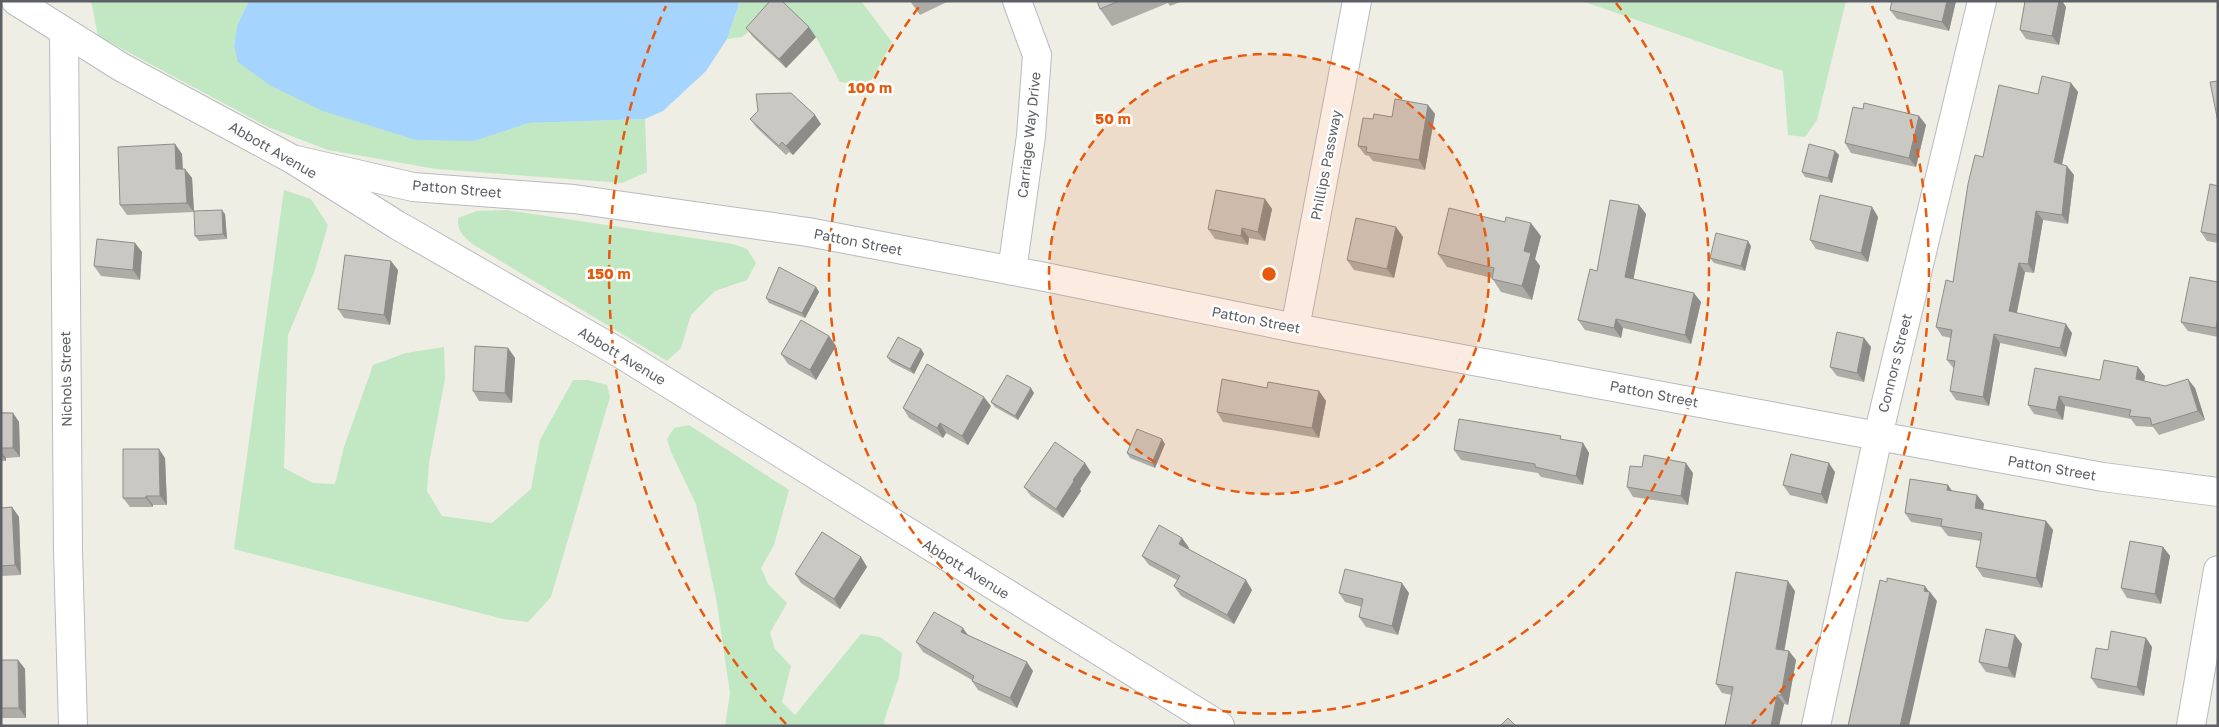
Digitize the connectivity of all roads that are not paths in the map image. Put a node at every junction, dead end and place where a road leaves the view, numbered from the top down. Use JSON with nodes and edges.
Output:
{"nodes":[{"id":1,"x":16,"y":1,"type":"edge"},
{"id":2,"x":1017,"y":1,"type":"edge"},
{"id":3,"x":1357,"y":1,"type":"edge"},
{"id":4,"x":1982,"y":1,"type":"edge"},
{"id":5,"x":64,"y":33,"type":"junction"},
{"id":6,"x":292,"y":159,"type":"junction"},
{"id":7,"x":1012,"y":271,"type":"junction"},
{"id":8,"x":1295,"y":328,"type":"junction"},
{"id":9,"x":1878,"y":436,"type":"junction"},
{"id":10,"x":2218,"y":492,"type":"edge"},
{"id":11,"x":2218,"y":570,"type":"edge"},
{"id":12,"x":73,"y":726,"type":"edge"},
{"id":13,"x":1220,"y":726,"type":"edge"},
{"id":14,"x":1816,"y":726,"type":"edge"},
{"id":15,"x":2191,"y":726,"type":"edge"}],
"edges":[{"from":1,"to":5,"type":"street","name":"Abbott Avenue"},
{"from":2,"to":7,"type":"street","name":"Carriage Way Drive"},
{"from":3,"to":8,"type":"street","name":"Phillips Passway"},
{"from":4,"to":9,"type":"street","name":"Connors Street"},
{"from":5,"to":6,"type":"street","name":"Abbott Avenue"},
{"from":5,"to":12,"type":"street","name":"Nichols Street"},
{"from":6,"to":7,"type":"street","name":"Patton Street"},
{"from":6,"to":13,"type":"street","name":"Abbott Avenue"},
{"from":7,"to":8,"type":"street","name":"Patton Street"},
{"from":8,"to":9,"type":"street","name":"Patton Street"},
{"from":9,"to":10,"type":"street","name":"Patton Street"},
{"from":9,"to":14,"type":"street","name":"Connors Street"},
{"from":11,"to":15,"type":"street"}]}
